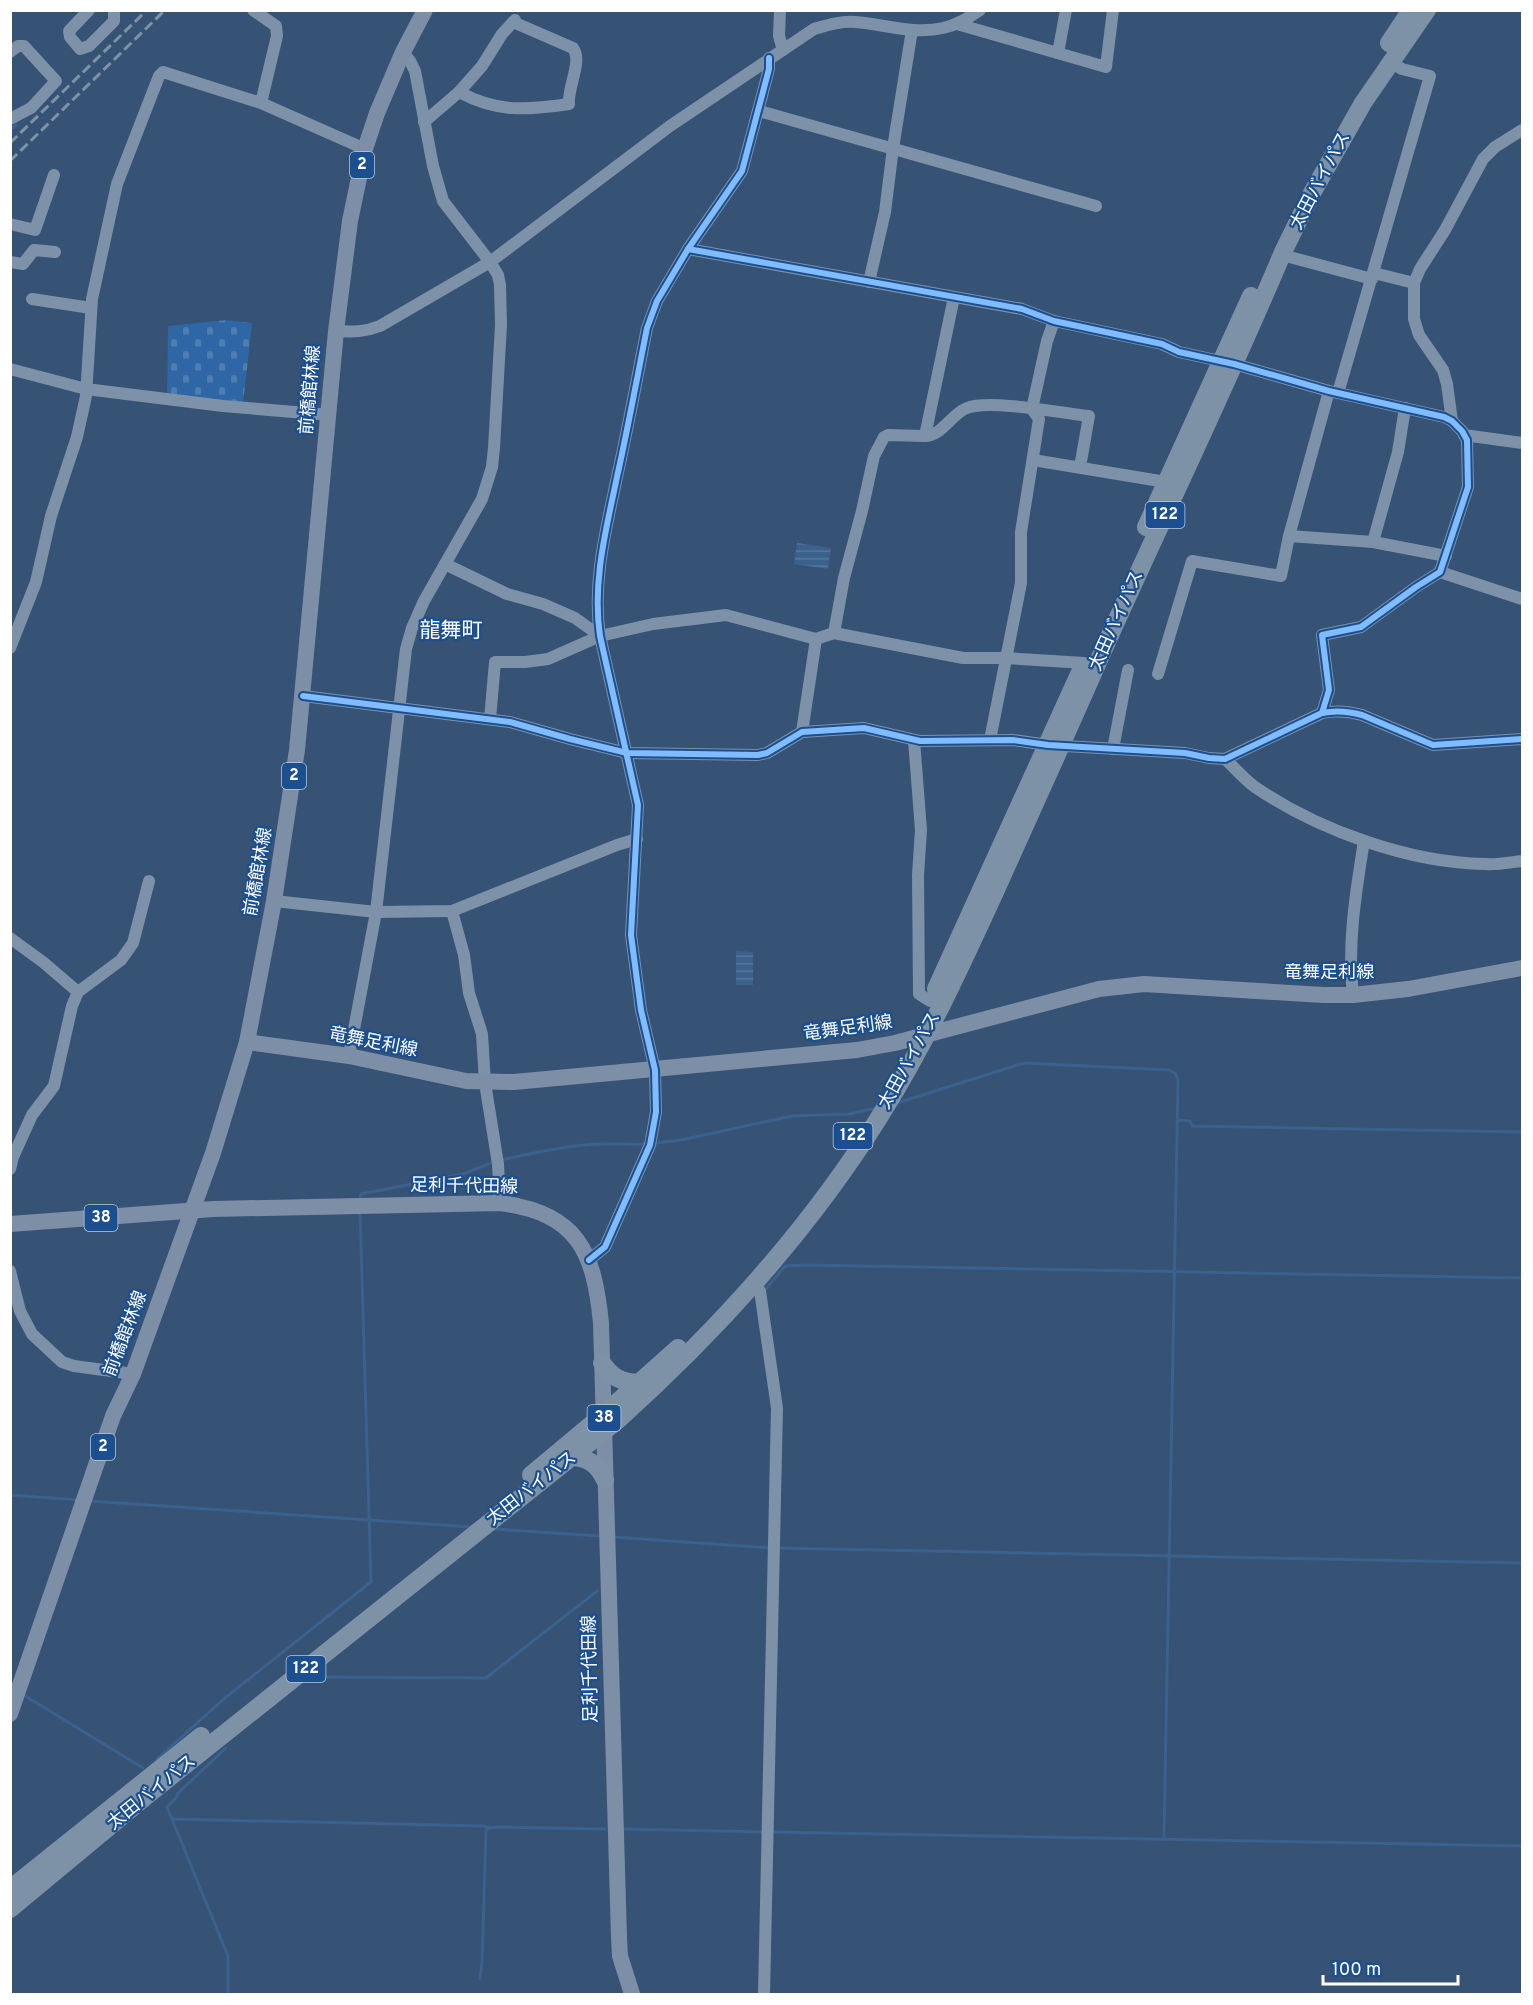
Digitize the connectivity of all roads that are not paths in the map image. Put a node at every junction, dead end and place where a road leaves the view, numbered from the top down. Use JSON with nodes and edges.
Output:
{"nodes":[{"id":1,"x":89,"y":10,"type":"edge"},
{"id":2,"x":114,"y":10,"type":"edge"},
{"id":3,"x":253,"y":10,"type":"edge"},
{"id":4,"x":424,"y":10,"type":"edge"},
{"id":5,"x":780,"y":10,"type":"edge"},
{"id":6,"x":1066,"y":10,"type":"edge"},
{"id":7,"x":1113,"y":10,"type":"edge"},
{"id":8,"x":1411,"y":10,"type":"edge"},
{"id":9,"x":1427,"y":10,"type":"edge"},
{"id":10,"x":973,"y":12,"type":"edge"},
{"id":11,"x":957,"y":24,"type":"junction"},
{"id":12,"x":912,"y":30,"type":"junction"},
{"id":13,"x":783,"y":50,"type":"junction"},
{"id":14,"x":10,"y":52,"type":"edge"},
{"id":15,"x":403,"y":52,"type":"junction"},
{"id":16,"x":1058,"y":53,"type":"junction"},
{"id":17,"x":769,"y":58,"type":"junction"},
{"id":18,"x":1390,"y":62,"type":"junction"},
{"id":19,"x":459,"y":92,"type":"junction"},
{"id":20,"x":261,"y":103,"type":"junction"},
{"id":21,"x":759,"y":111,"type":"junction"},
{"id":22,"x":10,"y":119,"type":"edge"},
{"id":23,"x":424,"y":122,"type":"junction"},
{"id":24,"x":1522,"y":130,"type":"edge"},
{"id":25,"x":893,"y":148,"type":"junction"},
{"id":26,"x":365,"y":149,"type":"junction"},
{"id":27,"x":54,"y":175,"type":"dead end"},
{"id":28,"x":1096,"y":206,"type":"dead end"},
{"id":29,"x":10,"y":224,"type":"edge"},
{"id":30,"x":688,"y":249,"type":"junction"},
{"id":31,"x":54,"y":252,"type":"dead end"},
{"id":32,"x":1282,"y":255,"type":"junction"},
{"id":33,"x":10,"y":262,"type":"edge"},
{"id":34,"x":490,"y":262,"type":"junction"},
{"id":35,"x":1373,"y":276,"type":"junction"},
{"id":36,"x":869,"y":282,"type":"junction"},
{"id":37,"x":1414,"y":283,"type":"junction"},
{"id":38,"x":954,"y":297,"type":"junction"},
{"id":39,"x":32,"y":299,"type":"dead end"},
{"id":40,"x":91,"y":308,"type":"junction"},
{"id":41,"x":1054,"y":321,"type":"junction"},
{"id":42,"x":336,"y":331,"type":"junction"},
{"id":43,"x":1227,"y":363,"type":"junction"},
{"id":44,"x":10,"y":369,"type":"edge"},
{"id":45,"x":86,"y":389,"type":"junction"},
{"id":46,"x":1334,"y":392,"type":"junction"},
{"id":47,"x":1405,"y":408,"type":"junction"},
{"id":48,"x":1032,"y":409,"type":"junction"},
{"id":49,"x":329,"y":415,"type":"junction"},
{"id":50,"x":1452,"y":421,"type":"junction"},
{"id":51,"x":1464,"y":435,"type":"junction"},
{"id":52,"x":925,"y":436,"type":"junction"},
{"id":53,"x":1522,"y":443,"type":"edge"},
{"id":54,"x":1033,"y":460,"type":"junction"},
{"id":55,"x":1080,"y":468,"type":"junction"},
{"id":56,"x":1166,"y":482,"type":"junction"},
{"id":57,"x":1289,"y":536,"type":"junction"},
{"id":58,"x":1373,"y":542,"type":"junction"},
{"id":59,"x":1446,"y":556,"type":"junction"},
{"id":60,"x":445,"y":564,"type":"junction"},
{"id":61,"x":1440,"y":572,"type":"junction"},
{"id":62,"x":1522,"y":599,"type":"edge"},
{"id":63,"x":834,"y":633,"type":"junction"},
{"id":64,"x":600,"y":636,"type":"junction"},
{"id":65,"x":816,"y":639,"type":"junction"},
{"id":66,"x":10,"y":648,"type":"edge"},
{"id":67,"x":1006,"y":658,"type":"junction"},
{"id":68,"x":1084,"y":663,"type":"junction"},
{"id":69,"x":1128,"y":670,"type":"dead end"},
{"id":70,"x":1158,"y":674,"type":"dead end"},
{"id":71,"x":303,"y":696,"type":"junction"},
{"id":72,"x":400,"y":709,"type":"junction"},
{"id":73,"x":1322,"y":713,"type":"junction"},
{"id":74,"x":490,"y":719,"type":"junction"},
{"id":75,"x":802,"y":732,"type":"junction"},
{"id":76,"x":1522,"y":739,"type":"edge"},
{"id":77,"x":914,"y":740,"type":"junction"},
{"id":78,"x":990,"y":740,"type":"junction"},
{"id":79,"x":1055,"y":745,"type":"junction"},
{"id":80,"x":1113,"y":748,"type":"junction"},
{"id":81,"x":627,"y":753,"type":"junction"},
{"id":82,"x":1225,"y":759,"type":"junction"},
{"id":83,"x":637,"y":839,"type":"junction"},
{"id":84,"x":1364,"y":841,"type":"junction"},
{"id":85,"x":1522,"y":861,"type":"edge"},
{"id":86,"x":149,"y":881,"type":"dead end"},
{"id":87,"x":274,"y":901,"type":"junction"},
{"id":88,"x":452,"y":910,"type":"junction"},
{"id":89,"x":376,"y":912,"type":"junction"},
{"id":90,"x":10,"y":938,"type":"edge"},
{"id":91,"x":1522,"y":968,"type":"edge"},
{"id":92,"x":78,"y":992,"type":"junction"},
{"id":93,"x":1353,"y":995,"type":"junction"},
{"id":94,"x":930,"y":1001,"type":"junction"},
{"id":95,"x":920,"y":1036,"type":"junction"},
{"id":96,"x":247,"y":1042,"type":"junction"},
{"id":97,"x":349,"y":1056,"type":"junction"},
{"id":98,"x":655,"y":1070,"type":"junction"},
{"id":99,"x":485,"y":1083,"type":"junction"},
{"id":100,"x":10,"y":1169,"type":"edge"},
{"id":101,"x":500,"y":1203,"type":"junction"},
{"id":102,"x":192,"y":1211,"type":"junction"},
{"id":103,"x":10,"y":1224,"type":"edge"},
{"id":104,"x":589,"y":1260,"type":"junction"},
{"id":105,"x":10,"y":1271,"type":"edge"},
{"id":106,"x":754,"y":1284,"type":"junction"},
{"id":107,"x":602,"y":1363,"type":"junction"},
{"id":108,"x":133,"y":1374,"type":"junction"},
{"id":109,"x":638,"y":1383,"type":"junction"},
{"id":110,"x":604,"y":1423,"type":"junction"},
{"id":111,"x":573,"y":1457,"type":"junction"},
{"id":112,"x":605,"y":1480,"type":"junction"},
{"id":113,"x":10,"y":1714,"type":"edge"},
{"id":114,"x":10,"y":1889,"type":"edge"},
{"id":115,"x":10,"y":1909,"type":"edge"},
{"id":116,"x":632,"y":1995,"type":"edge"},
{"id":117,"x":764,"y":1995,"type":"edge"}],
"edges":[{"from":1,"to":2,"type":"street"},
{"from":3,"to":20,"type":"street"},
{"from":4,"to":15,"type":"main road","name":"前橋館林線","number":"2"},
{"from":5,"to":13,"type":"street"},
{"from":6,"to":16,"type":"street"},
{"from":7,"to":16,"type":"street"},
{"from":8,"to":43,"type":"highway","name":"太田バイパス","number":"122"},
{"from":9,"to":18,"type":"highway","name":"太田バイパス","number":"122"},
{"from":10,"to":11,"type":"street"},
{"from":11,"to":12,"type":"street"},
{"from":11,"to":16,"type":"street"},
{"from":12,"to":13,"type":"street"},
{"from":12,"to":25,"type":"street"},
{"from":13,"to":17,"type":"street"},
{"from":14,"to":22,"type":"street"},
{"from":15,"to":23,"type":"street"},
{"from":15,"to":26,"type":"main road","name":"前橋館林線","number":"2"},
{"from":17,"to":21,"type":"street"},
{"from":17,"to":34,"type":"street"},
{"from":18,"to":32,"type":"highway","name":"太田バイパス","number":"122"},
{"from":18,"to":35,"type":"street"},
{"from":19,"to":19,"type":"street"},
{"from":19,"to":23,"type":"street"},
{"from":20,"to":26,"type":"street"},
{"from":20,"to":40,"type":"street"},
{"from":21,"to":25,"type":"street"},
{"from":21,"to":30,"type":"street"},
{"from":23,"to":34,"type":"street"},
{"from":24,"to":37,"type":"street"},
{"from":25,"to":28,"type":"street"},
{"from":25,"to":36,"type":"street"},
{"from":26,"to":42,"type":"main road","name":"前橋館林線","number":"2"},
{"from":27,"to":29,"type":"street"},
{"from":30,"to":36,"type":"street"},
{"from":30,"to":64,"type":"street"},
{"from":31,"to":33,"type":"street"},
{"from":32,"to":35,"type":"street"},
{"from":32,"to":43,"type":"highway","name":"太田バイパス","number":"122"},
{"from":34,"to":42,"type":"street"},
{"from":34,"to":60,"type":"street"},
{"from":35,"to":37,"type":"street"},
{"from":35,"to":46,"type":"street"},
{"from":36,"to":38,"type":"street"},
{"from":37,"to":50,"type":"street"},
{"from":38,"to":41,"type":"street"},
{"from":38,"to":52,"type":"street"},
{"from":39,"to":40,"type":"street"},
{"from":40,"to":45,"type":"street"},
{"from":41,"to":43,"type":"street"},
{"from":41,"to":48,"type":"street"},
{"from":42,"to":49,"type":"main road","name":"前橋館林線","number":"2"},
{"from":43,"to":46,"type":"street"},
{"from":43,"to":56,"type":"highway","name":"太田バイパス","number":"122"},
{"from":43,"to":79,"type":"highway","name":"太田バイパス","number":"122"},
{"from":44,"to":45,"type":"street"},
{"from":45,"to":49,"type":"street"},
{"from":45,"to":66,"type":"street"},
{"from":46,"to":47,"type":"street"},
{"from":46,"to":57,"type":"street"},
{"from":47,"to":50,"type":"street"},
{"from":47,"to":58,"type":"street"},
{"from":48,"to":52,"type":"street"},
{"from":48,"to":54,"type":"street"},
{"from":48,"to":55,"type":"street"},
{"from":49,"to":71,"type":"main road","name":"前橋館林線","number":"2"},
{"from":50,"to":51,"type":"street"},
{"from":51,"to":53,"type":"street"},
{"from":51,"to":59,"type":"street"},
{"from":52,"to":63,"type":"street"},
{"from":54,"to":55,"type":"street"},
{"from":54,"to":67,"type":"street"},
{"from":55,"to":56,"type":"street"},
{"from":56,"to":68,"type":"highway","name":"太田バイパス","number":"122"},
{"from":57,"to":58,"type":"street"},
{"from":57,"to":70,"type":"street"},
{"from":58,"to":59,"type":"street"},
{"from":59,"to":61,"type":"street"},
{"from":60,"to":64,"type":"street"},
{"from":60,"to":72,"type":"street"},
{"from":61,"to":62,"type":"street"},
{"from":61,"to":73,"type":"street"},
{"from":63,"to":65,"type":"street"},
{"from":63,"to":67,"type":"street"},
{"from":64,"to":65,"type":"street"},
{"from":64,"to":74,"type":"street"},
{"from":64,"to":81,"type":"street"},
{"from":65,"to":75,"type":"street"},
{"from":67,"to":68,"type":"street"},
{"from":67,"to":78,"type":"street"},
{"from":68,"to":79,"type":"highway","name":"太田バイパス","number":"122"},
{"from":69,"to":80,"type":"street"},
{"from":71,"to":72,"type":"street"},
{"from":71,"to":87,"type":"main road","name":"前橋館林線","number":"2"},
{"from":72,"to":74,"type":"street"},
{"from":72,"to":89,"type":"street"},
{"from":73,"to":76,"type":"street"},
{"from":73,"to":82,"type":"street"},
{"from":74,"to":81,"type":"street"},
{"from":75,"to":77,"type":"street"},
{"from":75,"to":81,"type":"street"},
{"from":77,"to":78,"type":"street"},
{"from":77,"to":94,"type":"street"},
{"from":78,"to":79,"type":"street"},
{"from":79,"to":80,"type":"street"},
{"from":79,"to":94,"type":"highway","name":"太田バイパス","number":"122"},
{"from":79,"to":95,"type":"highway","name":"太田バイパス","number":"122"},
{"from":80,"to":82,"type":"street"},
{"from":81,"to":83,"type":"street"},
{"from":82,"to":84,"type":"street"},
{"from":83,"to":88,"type":"street"},
{"from":83,"to":98,"type":"street"},
{"from":84,"to":85,"type":"street"},
{"from":84,"to":93,"type":"street"},
{"from":86,"to":92,"type":"street"},
{"from":87,"to":89,"type":"street"},
{"from":87,"to":96,"type":"main road","name":"前橋館林線","number":"2"},
{"from":88,"to":89,"type":"street"},
{"from":88,"to":99,"type":"street"},
{"from":89,"to":97,"type":"street"},
{"from":90,"to":92,"type":"street"},
{"from":91,"to":93,"type":"main road","name":"竜舞足利線"},
{"from":92,"to":100,"type":"street"},
{"from":93,"to":95,"type":"main road","name":"竜舞足利線"},
{"from":94,"to":95,"type":"highway","name":"太田バイパス","number":"122"},
{"from":95,"to":98,"type":"main road","name":"竜舞足利線"},
{"from":95,"to":106,"type":"highway","name":"太田バイパス","number":"122"},
{"from":95,"to":109,"type":"highway","name":"太田バイパス","number":"122"},
{"from":96,"to":97,"type":"main road","name":"竜舞足利線"},
{"from":96,"to":102,"type":"main road","name":"前橋館林線","number":"2"},
{"from":97,"to":99,"type":"main road","name":"竜舞足利線"},
{"from":98,"to":99,"type":"main road","name":"竜舞足利線"},
{"from":98,"to":104,"type":"street"},
{"from":99,"to":101,"type":"street"},
{"from":101,"to":102,"type":"main road","name":"足利千代田線","number":"38"},
{"from":101,"to":104,"type":"main road","name":"足利千代田線","number":"38"},
{"from":102,"to":103,"type":"main road","name":"足利千代田線","number":"38"},
{"from":102,"to":108,"type":"main road","name":"前橋館林線","number":"2"},
{"from":104,"to":107,"type":"main road","name":"足利千代田線","number":"38"},
{"from":105,"to":108,"type":"street"},
{"from":106,"to":110,"type":"highway","name":"太田バイパス","number":"122"},
{"from":106,"to":117,"type":"street"},
{"from":107,"to":109,"type":"highway"},
{"from":107,"to":110,"type":"main road","name":"足利千代田線","number":"38"},
{"from":108,"to":113,"type":"main road","name":"前橋館林線","number":"2"},
{"from":109,"to":110,"type":"highway","name":"太田バイパス","number":"122"},
{"from":110,"to":111,"type":"highway","name":"太田バイパス","number":"122"},
{"from":110,"to":112,"type":"main road","name":"足利千代田線","number":"38"},
{"from":110,"to":114,"type":"highway","name":"太田バイパス","number":"122"},
{"from":111,"to":112,"type":"highway"},
{"from":111,"to":115,"type":"highway","name":"太田バイパス","number":"122"},
{"from":112,"to":116,"type":"main road","name":"足利千代田線","number":"38"}]}
